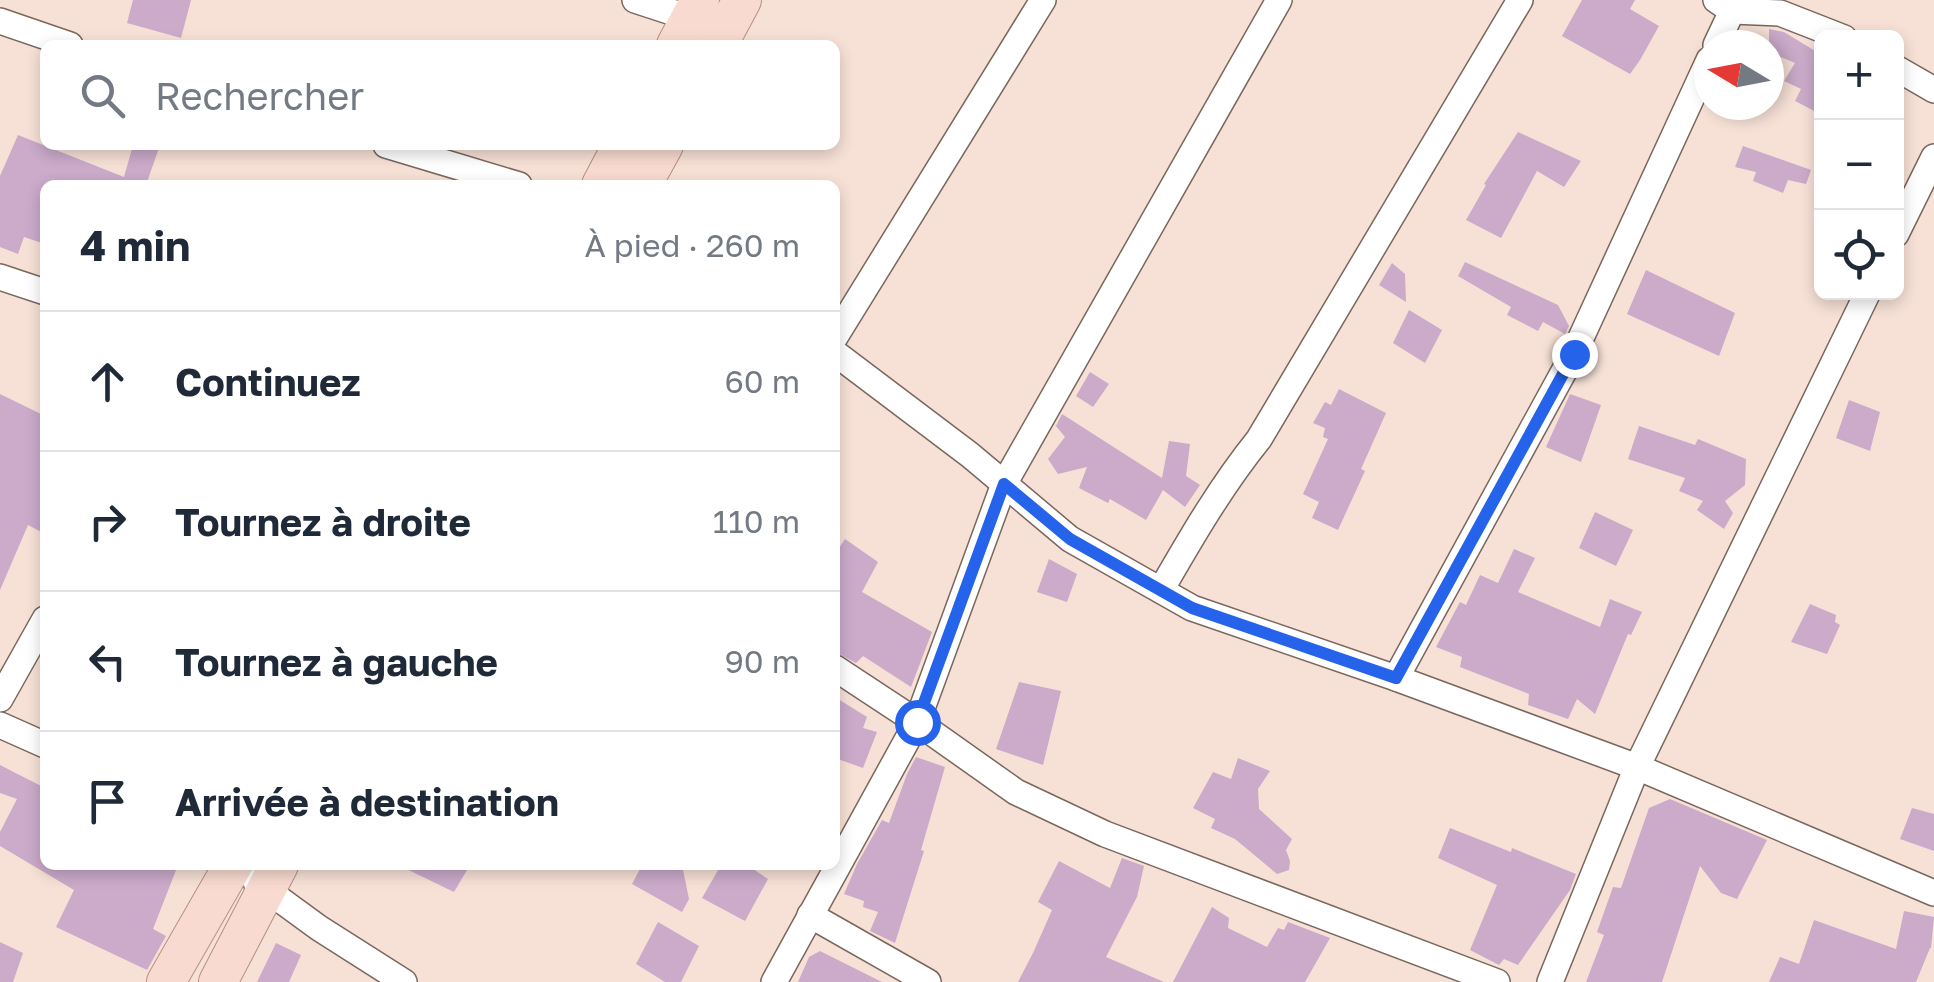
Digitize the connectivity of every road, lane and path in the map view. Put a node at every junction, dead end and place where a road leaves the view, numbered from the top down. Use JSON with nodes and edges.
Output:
{"nodes":[{"id":1,"x":634,"y":0,"type":"edge"},
{"id":2,"x":742,"y":0,"type":"edge"},
{"id":3,"x":1044,"y":0,"type":"edge"},
{"id":4,"x":1279,"y":0,"type":"edge"},
{"id":5,"x":1520,"y":0,"type":"edge"},
{"id":6,"x":1724,"y":6,"type":"edge"},
{"id":7,"x":0,"y":21,"type":"edge"},
{"id":8,"x":689,"y":21,"type":"edge"},
{"id":9,"x":1824,"y":30,"type":"edge"},
{"id":10,"x":55,"y":40,"type":"edge"},
{"id":11,"x":721,"y":40,"type":"edge"},
{"id":12,"x":1904,"y":73,"type":"edge"},
{"id":13,"x":1934,"y":90,"type":"edge"},
{"id":14,"x":1694,"y":93,"type":"edge"},
{"id":15,"x":403,"y":150,"type":"edge"},
{"id":16,"x":619,"y":150,"type":"edge"},
{"id":17,"x":661,"y":150,"type":"edge"},
{"id":18,"x":1934,"y":157,"type":"edge"},
{"id":19,"x":503,"y":180,"type":"edge"},
{"id":20,"x":604,"y":180,"type":"edge"},
{"id":21,"x":645,"y":180,"type":"edge"},
{"id":22,"x":1904,"y":218,"type":"edge"},
{"id":23,"x":0,"y":277,"type":"edge"},
{"id":24,"x":40,"y":290,"type":"edge"},
{"id":25,"x":1864,"y":300,"type":"edge"},
{"id":26,"x":840,"y":329,"type":"edge"},
{"id":27,"x":840,"y":358,"type":"edge"},
{"id":28,"x":1004,"y":484,"type":"junction"},
{"id":29,"x":1160,"y":590,"type":"junction"},
{"id":30,"x":40,"y":628,"type":"edge"},
{"id":31,"x":840,"y":671,"type":"edge"},
{"id":32,"x":1396,"y":678,"type":"junction"},
{"id":33,"x":0,"y":699,"type":"edge"},
{"id":34,"x":917,"y":722,"type":"junction"},
{"id":35,"x":0,"y":725,"type":"edge"},
{"id":36,"x":40,"y":743,"type":"edge"},
{"id":37,"x":1637,"y":767,"type":"junction"},
{"id":38,"x":840,"y":853,"type":"edge"},
{"id":39,"x":229,"y":870,"type":"edge"},
{"id":40,"x":831,"y":870,"type":"edge"},
{"id":41,"x":273,"y":877,"type":"edge"},
{"id":42,"x":1934,"y":894,"type":"edge"},
{"id":43,"x":810,"y":915,"type":"junction"},
{"id":44,"x":166,"y":982,"type":"edge"},
{"id":45,"x":218,"y":982,"type":"edge"},
{"id":46,"x":404,"y":982,"type":"edge"},
{"id":47,"x":774,"y":982,"type":"edge"},
{"id":48,"x":928,"y":982,"type":"edge"},
{"id":49,"x":1497,"y":982,"type":"edge"},
{"id":50,"x":1550,"y":982,"type":"edge"}],
"edges":[{"from":1,"to":8,"type":"street"},
{"from":2,"to":11,"type":"main road"},
{"from":3,"to":26,"type":"street"},
{"from":4,"to":28,"type":"street"},
{"from":5,"to":29,"type":"street"},
{"from":6,"to":9,"type":"street"},
{"from":7,"to":10,"type":"street"},
{"from":12,"to":13,"type":"street"},
{"from":14,"to":32,"type":"street"},
{"from":15,"to":19,"type":"street"},
{"from":16,"to":20,"type":"main road"},
{"from":17,"to":21,"type":"main road"},
{"from":18,"to":22,"type":"street"},
{"from":23,"to":24,"type":"street"},
{"from":25,"to":37,"type":"street"},
{"from":27,"to":28,"type":"street"},
{"from":28,"to":29,"type":"street"},
{"from":28,"to":34,"type":"street"},
{"from":29,"to":32,"type":"street"},
{"from":30,"to":33,"type":"street"},
{"from":31,"to":34,"type":"street"},
{"from":32,"to":37,"type":"street"},
{"from":34,"to":38,"type":"street"},
{"from":34,"to":49,"type":"street"},
{"from":35,"to":36,"type":"street"},
{"from":37,"to":42,"type":"street"},
{"from":37,"to":50,"type":"street"},
{"from":39,"to":44,"type":"main road"},
{"from":40,"to":43,"type":"street"},
{"from":41,"to":45,"type":"main road"},
{"from":41,"to":46,"type":"street"},
{"from":43,"to":47,"type":"street"},
{"from":43,"to":48,"type":"street"}]}
